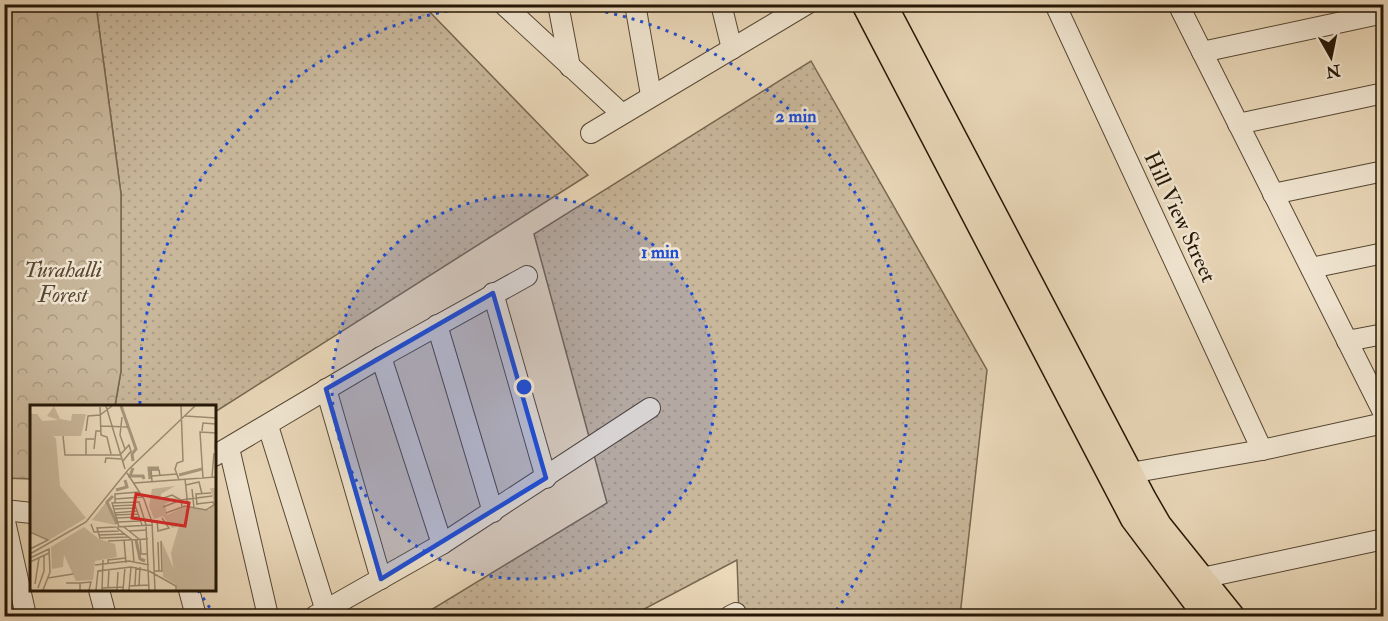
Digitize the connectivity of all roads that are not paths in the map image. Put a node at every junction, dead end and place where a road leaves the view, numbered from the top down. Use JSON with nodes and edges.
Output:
{"nodes":[{"id":1,"x":503,"y":4,"type":"edge"},
{"id":2,"x":558,"y":4,"type":"edge"},
{"id":3,"x":634,"y":4,"type":"edge"},
{"id":4,"x":721,"y":4,"type":"edge"},
{"id":5,"x":807,"y":4,"type":"edge"},
{"id":6,"x":864,"y":4,"type":"edge"},
{"id":7,"x":884,"y":4,"type":"edge"},
{"id":8,"x":1055,"y":4,"type":"edge"},
{"id":9,"x":1178,"y":4,"type":"edge"},
{"id":10,"x":1383,"y":14,"type":"edge"},
{"id":11,"x":732,"y":49,"type":"junction"},
{"id":12,"x":1202,"y":52,"type":"junction"},
{"id":13,"x":570,"y":67,"type":"junction"},
{"id":14,"x":1383,"y":93,"type":"edge"},
{"id":15,"x":651,"y":95,"type":"junction"},
{"id":16,"x":622,"y":114,"type":"junction"},
{"id":17,"x":1238,"y":124,"type":"junction"},
{"id":18,"x":591,"y":133,"type":"dead end"},
{"id":19,"x":1383,"y":171,"type":"edge"},
{"id":20,"x":1274,"y":194,"type":"junction"},
{"id":21,"x":1383,"y":253,"type":"edge"},
{"id":22,"x":1311,"y":268,"type":"junction"},
{"id":23,"x":527,"y":276,"type":"dead end"},
{"id":24,"x":493,"y":293,"type":"junction"},
{"id":25,"x":436,"y":325,"type":"junction"},
{"id":26,"x":1383,"y":334,"type":"edge"},
{"id":27,"x":1347,"y":341,"type":"junction"},
{"id":28,"x":381,"y":357,"type":"junction"},
{"id":29,"x":326,"y":389,"type":"junction"},
{"id":30,"x":650,"y":408,"type":"dead end"},
{"id":31,"x":1383,"y":414,"type":"edge"},
{"id":32,"x":1383,"y":423,"type":"edge"},
{"id":33,"x":268,"y":426,"type":"junction"},
{"id":34,"x":1262,"y":450,"type":"junction"},
{"id":35,"x":222,"y":452,"type":"edge"},
{"id":36,"x":1121,"y":477,"type":"junction"},
{"id":37,"x":546,"y":478,"type":"junction"},
{"id":38,"x":4,"y":510,"type":"edge"},
{"id":39,"x":493,"y":512,"type":"junction"},
{"id":40,"x":30,"y":513,"type":"edge"},
{"id":41,"x":4,"y":517,"type":"edge"},
{"id":42,"x":1383,"y":539,"type":"edge"},
{"id":43,"x":442,"y":544,"type":"junction"},
{"id":44,"x":1202,"y":578,"type":"junction"},
{"id":45,"x":381,"y":579,"type":"junction"},
{"id":46,"x":99,"y":591,"type":"edge"},
{"id":47,"x":189,"y":591,"type":"edge"},
{"id":48,"x":321,"y":614,"type":"edge"},
{"id":49,"x":26,"y":616,"type":"edge"},
{"id":50,"x":106,"y":616,"type":"edge"},
{"id":51,"x":196,"y":616,"type":"edge"},
{"id":52,"x":268,"y":616,"type":"edge"},
{"id":53,"x":1206,"y":616,"type":"edge"},
{"id":54,"x":1232,"y":616,"type":"edge"}],
"edges":[{"from":1,"to":13,"type":"street"},
{"from":2,"to":13,"type":"street"},
{"from":3,"to":15,"type":"street"},
{"from":4,"to":11,"type":"street"},
{"from":5,"to":11,"type":"street"},
{"from":6,"to":36,"type":"main road"},
{"from":7,"to":36,"type":"main road"},
{"from":8,"to":34,"type":"street","name":"Hill View Street"},
{"from":9,"to":12,"type":"street"},
{"from":10,"to":12,"type":"street"},
{"from":11,"to":15,"type":"street"},
{"from":12,"to":17,"type":"street"},
{"from":13,"to":16,"type":"street"},
{"from":14,"to":17,"type":"street"},
{"from":15,"to":16,"type":"street"},
{"from":16,"to":18,"type":"street"},
{"from":17,"to":20,"type":"street"},
{"from":19,"to":20,"type":"street"},
{"from":20,"to":22,"type":"street"},
{"from":21,"to":22,"type":"street"},
{"from":22,"to":27,"type":"street"},
{"from":23,"to":24,"type":"street"},
{"from":24,"to":25,"type":"street"},
{"from":24,"to":37,"type":"street"},
{"from":25,"to":28,"type":"street"},
{"from":25,"to":39,"type":"street"},
{"from":26,"to":27,"type":"street"},
{"from":27,"to":31,"type":"street"},
{"from":28,"to":29,"type":"street"},
{"from":28,"to":43,"type":"street"},
{"from":29,"to":33,"type":"street"},
{"from":29,"to":45,"type":"street"},
{"from":30,"to":37,"type":"street"},
{"from":32,"to":34,"type":"street"},
{"from":33,"to":35,"type":"street"},
{"from":33,"to":48,"type":"street"},
{"from":34,"to":36,"type":"street"},
{"from":35,"to":52,"type":"street"},
{"from":36,"to":44,"type":"main road"},
{"from":36,"to":53,"type":"main road"},
{"from":37,"to":39,"type":"street"},
{"from":38,"to":40,"type":"street"},
{"from":39,"to":43,"type":"street"},
{"from":41,"to":49,"type":"street"},
{"from":42,"to":44,"type":"street"},
{"from":43,"to":45,"type":"street"},
{"from":44,"to":54,"type":"main road"},
{"from":45,"to":48,"type":"street"},
{"from":46,"to":50,"type":"street"},
{"from":47,"to":51,"type":"street"}]}
